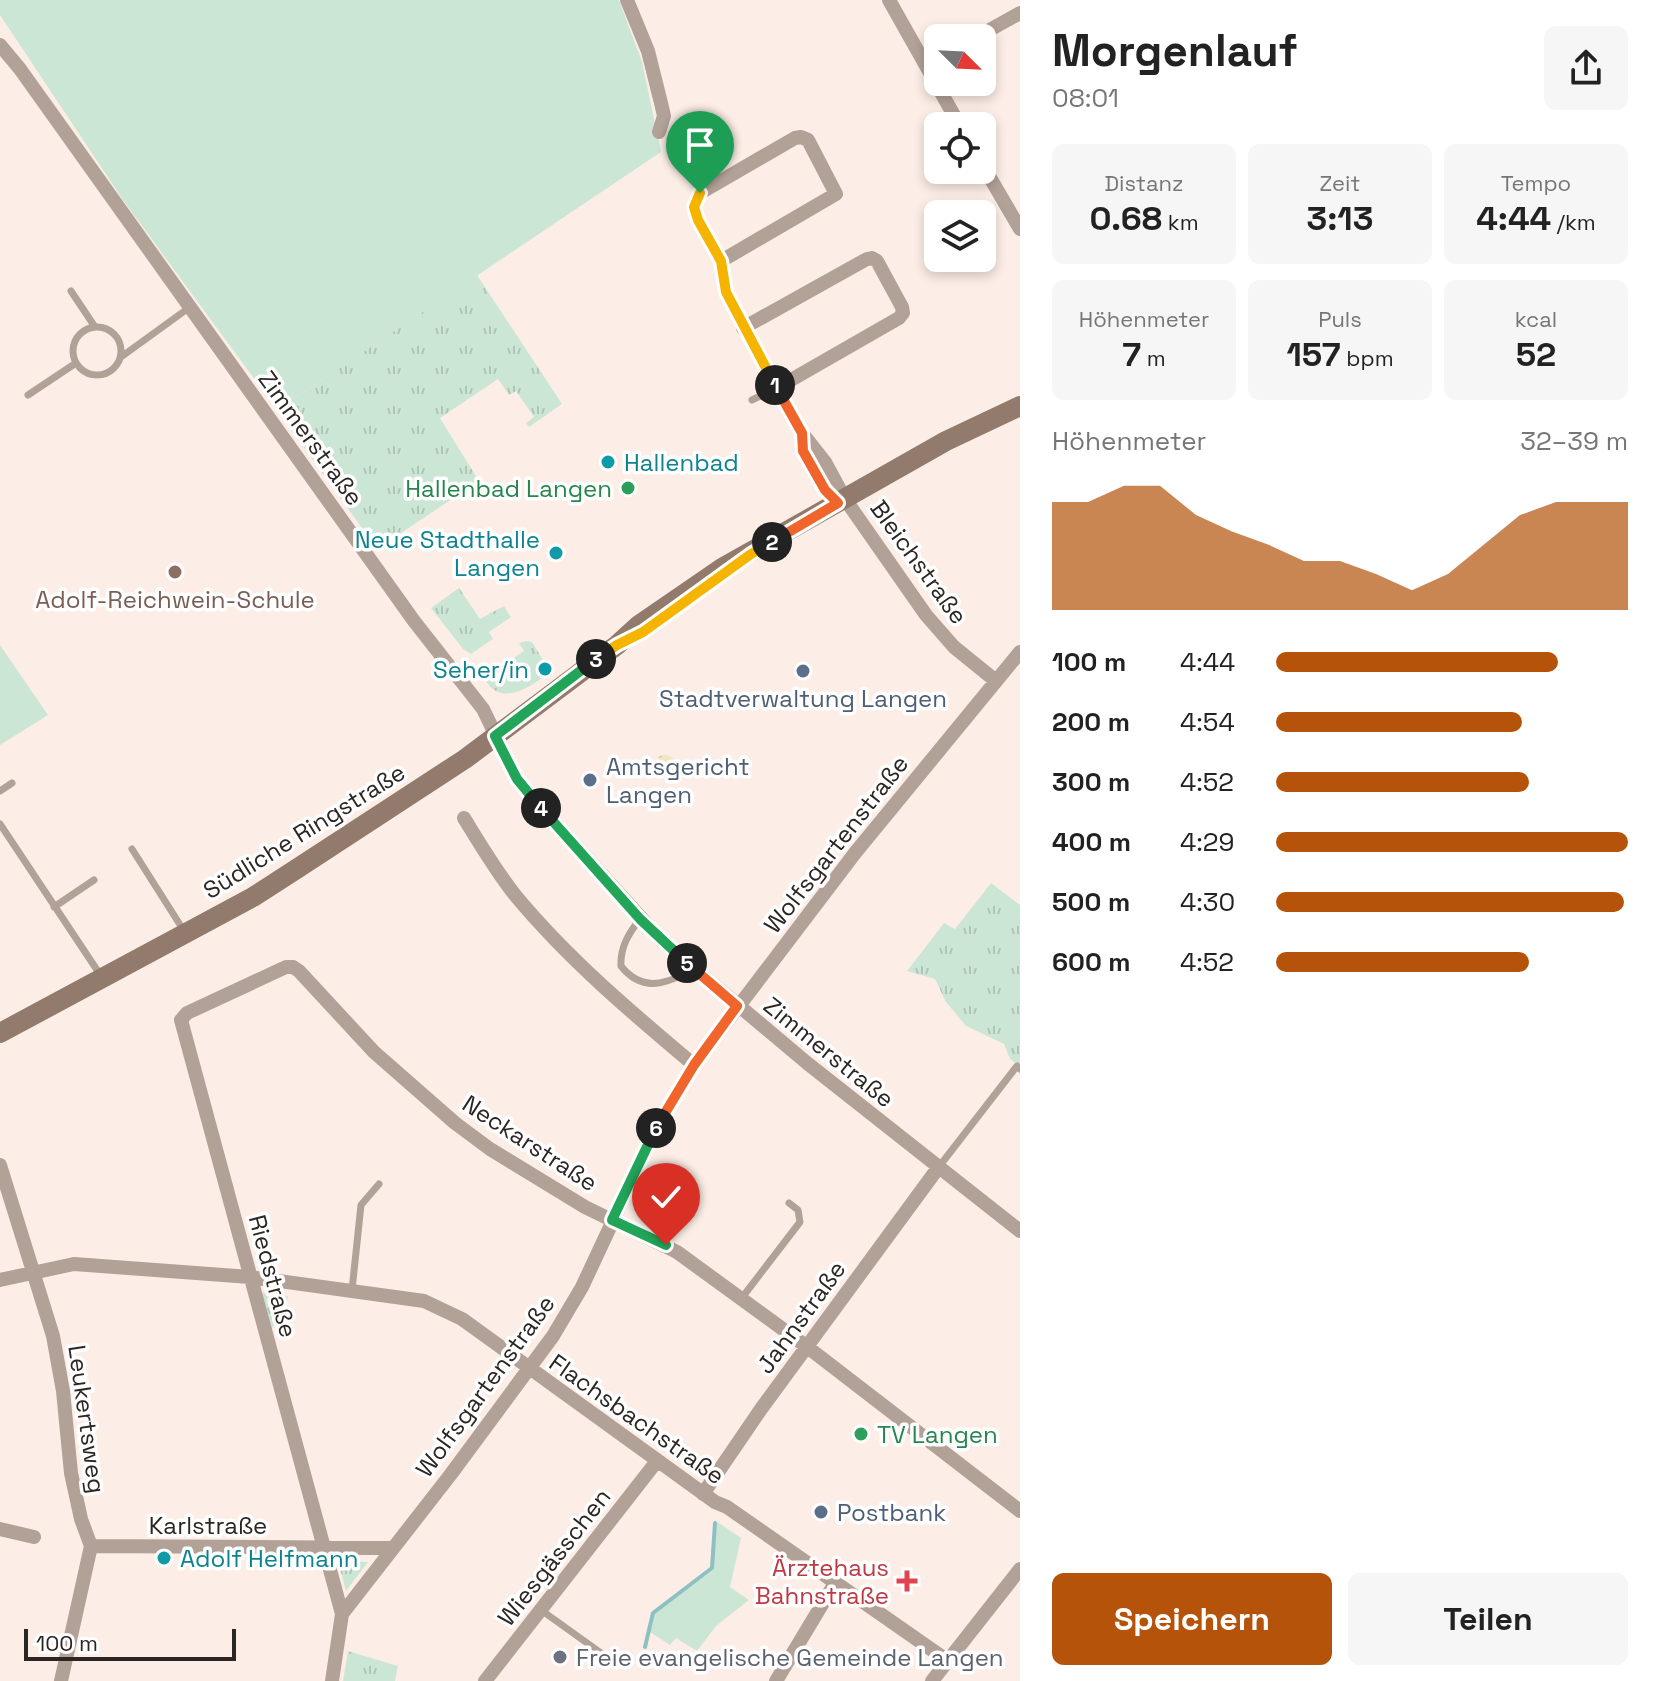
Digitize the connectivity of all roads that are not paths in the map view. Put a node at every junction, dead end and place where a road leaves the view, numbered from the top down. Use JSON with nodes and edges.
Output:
{"nodes":[{"id":1,"x":627,"y":0,"type":"edge"},
{"id":2,"x":889,"y":0,"type":"edge"},
{"id":3,"x":1020,"y":13,"type":"edge"},
{"id":4,"x":996,"y":26,"type":"edge"},
{"id":5,"x":0,"y":45,"type":"edge"},
{"id":6,"x":924,"y":50,"type":"edge"},
{"id":7,"x":659,"y":132,"type":"dead end"},
{"id":8,"x":994,"y":184,"type":"edge"},
{"id":9,"x":1019,"y":225,"type":"edge"},
{"id":10,"x":721,"y":261,"type":"junction"},
{"id":11,"x":71,"y":291,"type":"dead end"},
{"id":12,"x":190,"y":307,"type":"junction"},
{"id":13,"x":95,"y":327,"type":"junction"},
{"id":14,"x":743,"y":328,"type":"junction"},
{"id":15,"x":121,"y":357,"type":"junction"},
{"id":16,"x":76,"y":363,"type":"junction"},
{"id":17,"x":777,"y":388,"type":"junction"},
{"id":18,"x":28,"y":395,"type":"dead end"},
{"id":19,"x":752,"y":400,"type":"dead end"},
{"id":20,"x":1020,"y":406,"type":"edge"},
{"id":21,"x":842,"y":501,"type":"junction"},
{"id":22,"x":1020,"y":652,"type":"edge"},
{"id":23,"x":996,"y":681,"type":"junction"},
{"id":24,"x":495,"y":736,"type":"junction"},
{"id":25,"x":12,"y":783,"type":"dead end"},
{"id":26,"x":0,"y":791,"type":"edge"},
{"id":27,"x":464,"y":818,"type":"dead end"},
{"id":28,"x":0,"y":824,"type":"edge"},
{"id":29,"x":132,"y":849,"type":"dead end"},
{"id":30,"x":94,"y":880,"type":"dead end"},
{"id":31,"x":54,"y":907,"type":"junction"},
{"id":32,"x":640,"y":919,"type":"junction"},
{"id":33,"x":186,"y":933,"type":"junction"},
{"id":34,"x":695,"y":969,"type":"junction"},
{"id":35,"x":102,"y":978,"type":"junction"},
{"id":36,"x":737,"y":1006,"type":"junction"},
{"id":37,"x":182,"y":1016,"type":"joint"},
{"id":38,"x":0,"y":1033,"type":"edge"},
{"id":39,"x":694,"y":1065,"type":"junction"},
{"id":40,"x":1020,"y":1069,"type":"edge"},
{"id":41,"x":0,"y":1165,"type":"edge"},
{"id":42,"x":938,"y":1168,"type":"junction"},
{"id":43,"x":379,"y":1184,"type":"dead end"},
{"id":44,"x":789,"y":1203,"type":"dead end"},
{"id":45,"x":612,"y":1220,"type":"junction"},
{"id":46,"x":1020,"y":1231,"type":"edge"},
{"id":47,"x":35,"y":1271,"type":"junction"},
{"id":48,"x":250,"y":1277,"type":"junction"},
{"id":49,"x":0,"y":1280,"type":"edge"},
{"id":50,"x":352,"y":1291,"type":"junction"},
{"id":51,"x":741,"y":1299,"type":"junction"},
{"id":52,"x":806,"y":1346,"type":"junction"},
{"id":53,"x":529,"y":1369,"type":"junction"},
{"id":54,"x":657,"y":1461,"type":"junction"},
{"id":55,"x":703,"y":1494,"type":"junction"},
{"id":56,"x":1020,"y":1511,"type":"edge"},
{"id":57,"x":0,"y":1529,"type":"edge"},
{"id":58,"x":34,"y":1537,"type":"dead end"},
{"id":59,"x":91,"y":1546,"type":"junction"},
{"id":60,"x":324,"y":1547,"type":"junction"},
{"id":61,"x":392,"y":1548,"type":"junction"},
{"id":62,"x":1020,"y":1569,"type":"edge"},
{"id":63,"x":835,"y":1583,"type":"junction"},
{"id":64,"x":541,"y":1610,"type":"junction"},
{"id":65,"x":342,"y":1614,"type":"junction"},
{"id":66,"x":608,"y":1658,"type":"dead end"},
{"id":67,"x":948,"y":1661,"type":"junction"},
{"id":68,"x":61,"y":1681,"type":"edge"},
{"id":69,"x":332,"y":1681,"type":"edge"},
{"id":70,"x":485,"y":1681,"type":"edge"},
{"id":71,"x":776,"y":1681,"type":"edge"},
{"id":72,"x":932,"y":1681,"type":"edge"}],
"edges":[{"from":1,"to":7,"type":"street"},
{"from":2,"to":6,"type":"street"},
{"from":3,"to":4,"type":"street"},
{"from":5,"to":12,"type":"street","name":"Zimmerstraße"},
{"from":8,"to":9,"type":"street"},
{"from":10,"to":10,"type":"street","name":"Bleichstraße"},
{"from":10,"to":14,"type":"street","name":"Bleichstraße"},
{"from":11,"to":13,"type":"lane"},
{"from":12,"to":15,"type":"lane"},
{"from":12,"to":24,"type":"street","name":"Zimmerstraße"},
{"from":13,"to":15,"type":"lane"},
{"from":13,"to":16,"type":"lane"},
{"from":14,"to":17,"type":"street","name":"Bleichstraße"},
{"from":14,"to":17,"type":"street"},
{"from":15,"to":16,"type":"lane"},
{"from":16,"to":18,"type":"lane"},
{"from":17,"to":19,"type":"lane"},
{"from":17,"to":21,"type":"street","name":"Bleichstraße"},
{"from":20,"to":21,"type":"main road","name":"Südliche Ringstraße"},
{"from":21,"to":23,"type":"street","name":"Bleichstraße"},
{"from":21,"to":24,"type":"main road","name":"Südliche Ringstraße"},
{"from":22,"to":23,"type":"street","name":"Wolfsgartenstraße"},
{"from":23,"to":36,"type":"street","name":"Wolfsgartenstraße"},
{"from":24,"to":32,"type":"street","name":"Zimmerstraße"},
{"from":24,"to":33,"type":"main road","name":"Südliche Ringstraße"},
{"from":25,"to":26,"type":"lane"},
{"from":27,"to":39,"type":"street"},
{"from":28,"to":31,"type":"lane"},
{"from":29,"to":33,"type":"lane"},
{"from":30,"to":31,"type":"lane"},
{"from":31,"to":35,"type":"lane"},
{"from":32,"to":34,"type":"street","name":"Zimmerstraße"},
{"from":32,"to":34,"type":"lane"},
{"from":33,"to":35,"type":"main road","name":"Südliche Ringstraße"},
{"from":34,"to":36,"type":"street","name":"Zimmerstraße"},
{"from":35,"to":38,"type":"main road","name":"Südliche Ringstraße"},
{"from":36,"to":39,"type":"street","name":"Wolfsgartenstraße"},
{"from":36,"to":42,"type":"street","name":"Zimmerstraße"},
{"from":37,"to":45,"type":"street","name":"Neckarstraße"},
{"from":37,"to":48,"type":"street","name":"Riedstraße"},
{"from":39,"to":45,"type":"street","name":"Wolfsgartenstraße"},
{"from":40,"to":42,"type":"lane"},
{"from":41,"to":47,"type":"street","name":"Leukertsweg"},
{"from":42,"to":46,"type":"street","name":"Zimmerstraße"},
{"from":42,"to":52,"type":"street","name":"Jahnstraße"},
{"from":43,"to":50,"type":"lane"},
{"from":44,"to":51,"type":"lane"},
{"from":45,"to":51,"type":"street","name":"Neckarstraße"},
{"from":45,"to":53,"type":"street","name":"Wolfsgartenstraße"},
{"from":47,"to":48,"type":"street","name":"Flachsbachstraße"},
{"from":47,"to":49,"type":"street","name":"Flachsbachstraße"},
{"from":47,"to":59,"type":"street","name":"Leukertsweg"},
{"from":48,"to":50,"type":"street","name":"Flachsbachstraße"},
{"from":48,"to":60,"type":"street","name":"Riedstraße"},
{"from":50,"to":53,"type":"street","name":"Flachsbachstraße"},
{"from":51,"to":52,"type":"street","name":"Neckarstraße"},
{"from":52,"to":55,"type":"street","name":"Jahnstraße"},
{"from":52,"to":56,"type":"street","name":"Neckarstraße"},
{"from":53,"to":54,"type":"street","name":"Flachsbachstraße"},
{"from":53,"to":61,"type":"street","name":"Wolfsgartenstraße"},
{"from":54,"to":55,"type":"street","name":"Flachsbachstraße"},
{"from":54,"to":64,"type":"street","name":"Wiesgässchen"},
{"from":55,"to":63,"type":"street","name":"Flachsbachstraße"},
{"from":57,"to":58,"type":"street"},
{"from":59,"to":60,"type":"street","name":"Karlstraße"},
{"from":59,"to":68,"type":"street"},
{"from":60,"to":61,"type":"street","name":"Karlstraße"},
{"from":60,"to":65,"type":"street"},
{"from":61,"to":65,"type":"street","name":"Wolfsgartenstraße"},
{"from":62,"to":67,"type":"street"},
{"from":63,"to":67,"type":"street","name":"Flachsbachstraße"},
{"from":63,"to":71,"type":"street"},
{"from":64,"to":66,"type":"lane"},
{"from":64,"to":70,"type":"street","name":"Wiesgässchen"},
{"from":65,"to":69,"type":"street","name":"Wolfsgartenstraße"},
{"from":67,"to":72,"type":"street"}]}
